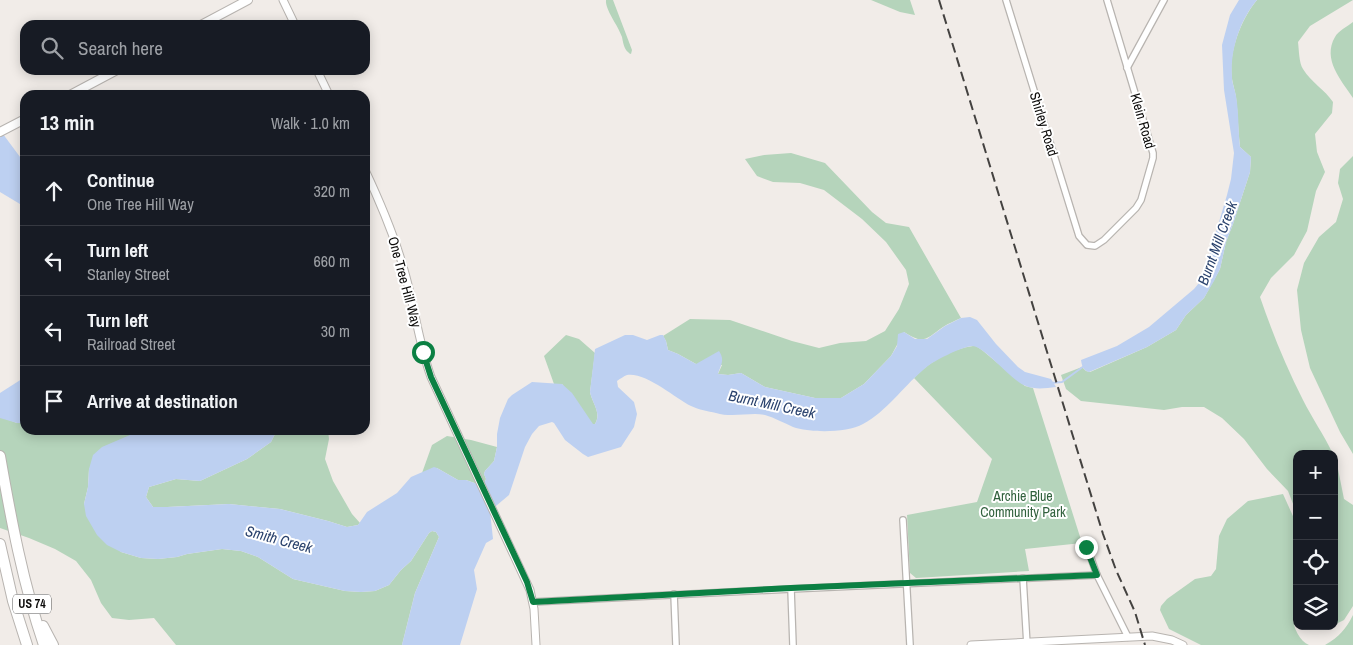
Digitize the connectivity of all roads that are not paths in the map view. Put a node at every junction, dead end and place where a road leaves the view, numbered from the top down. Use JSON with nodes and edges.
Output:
{"nodes":[{"id":1,"x":248,"y":0,"type":"edge"},
{"id":2,"x":283,"y":0,"type":"edge"},
{"id":3,"x":1006,"y":0,"type":"edge"},
{"id":4,"x":1107,"y":0,"type":"edge"},
{"id":5,"x":1164,"y":0,"type":"edge"},
{"id":6,"x":210,"y":20,"type":"edge"},
{"id":7,"x":293,"y":20,"type":"edge"},
{"id":8,"x":1127,"y":68,"type":"junction"},
{"id":9,"x":107,"y":75,"type":"edge"},
{"id":10,"x":319,"y":75,"type":"edge"},
{"id":11,"x":79,"y":90,"type":"edge"},
{"id":12,"x":327,"y":90,"type":"edge"},
{"id":13,"x":20,"y":122,"type":"edge"},
{"id":14,"x":0,"y":132,"type":"edge"},
{"id":15,"x":370,"y":181,"type":"edge"},
{"id":16,"x":1087,"y":245,"type":"joint"},
{"id":17,"x":0,"y":456,"type":"edge"},
{"id":18,"x":903,"y":520,"type":"dead end"},
{"id":19,"x":0,"y":544,"type":"edge"},
{"id":20,"x":1086,"y":547,"type":"dead end"},
{"id":21,"x":2,"y":566,"type":"edge"},
{"id":22,"x":1097,"y":575,"type":"junction"},
{"id":23,"x":1023,"y":578,"type":"junction"},
{"id":24,"x":907,"y":583,"type":"junction"},
{"id":25,"x":791,"y":588,"type":"junction"},
{"id":26,"x":29,"y":594,"type":"junction"},
{"id":27,"x":674,"y":594,"type":"junction"},
{"id":28,"x":533,"y":602,"type":"junction"},
{"id":29,"x":1128,"y":638,"type":"junction"},
{"id":30,"x":1027,"y":644,"type":"edge"},
{"id":31,"x":27,"y":645,"type":"edge"},
{"id":32,"x":44,"y":645,"type":"edge"},
{"id":33,"x":53,"y":645,"type":"edge"},
{"id":34,"x":536,"y":645,"type":"edge"},
{"id":35,"x":676,"y":645,"type":"edge"},
{"id":36,"x":793,"y":645,"type":"edge"},
{"id":37,"x":910,"y":645,"type":"edge"},
{"id":38,"x":971,"y":645,"type":"edge"},
{"id":39,"x":1183,"y":645,"type":"edge"}],
"edges":[{"from":1,"to":6,"type":"main road"},
{"from":2,"to":7,"type":"street"},
{"from":3,"to":16,"type":"street","name":"Shirley Road"},
{"from":4,"to":8,"type":"street","name":"Klein Road"},
{"from":5,"to":8,"type":"street"},
{"from":8,"to":16,"type":"street","name":"Klein Road"},
{"from":9,"to":11,"type":"main road"},
{"from":10,"to":12,"type":"street"},
{"from":13,"to":14,"type":"main road"},
{"from":15,"to":28,"type":"street","name":"One Tree Hill Way"},
{"from":17,"to":26,"type":"highway","number":"US 74"},
{"from":18,"to":24,"type":"street"},
{"from":19,"to":21,"type":"highway"},
{"from":20,"to":22,"type":"street"},
{"from":21,"to":31,"type":"highway","number":"US 74"},
{"from":22,"to":23,"type":"street"},
{"from":22,"to":29,"type":"street"},
{"from":23,"to":24,"type":"street"},
{"from":23,"to":30,"type":"street"},
{"from":24,"to":25,"type":"street"},
{"from":24,"to":37,"type":"street"},
{"from":25,"to":27,"type":"street"},
{"from":25,"to":36,"type":"street"},
{"from":26,"to":32,"type":"highway","number":"US 74"},
{"from":26,"to":33,"type":"highway"},
{"from":27,"to":28,"type":"street"},
{"from":27,"to":35,"type":"street"},
{"from":28,"to":34,"type":"street","name":"One Tree Hill Way"},
{"from":29,"to":30,"type":"street"},
{"from":29,"to":39,"type":"street"},
{"from":30,"to":38,"type":"street"}]}
